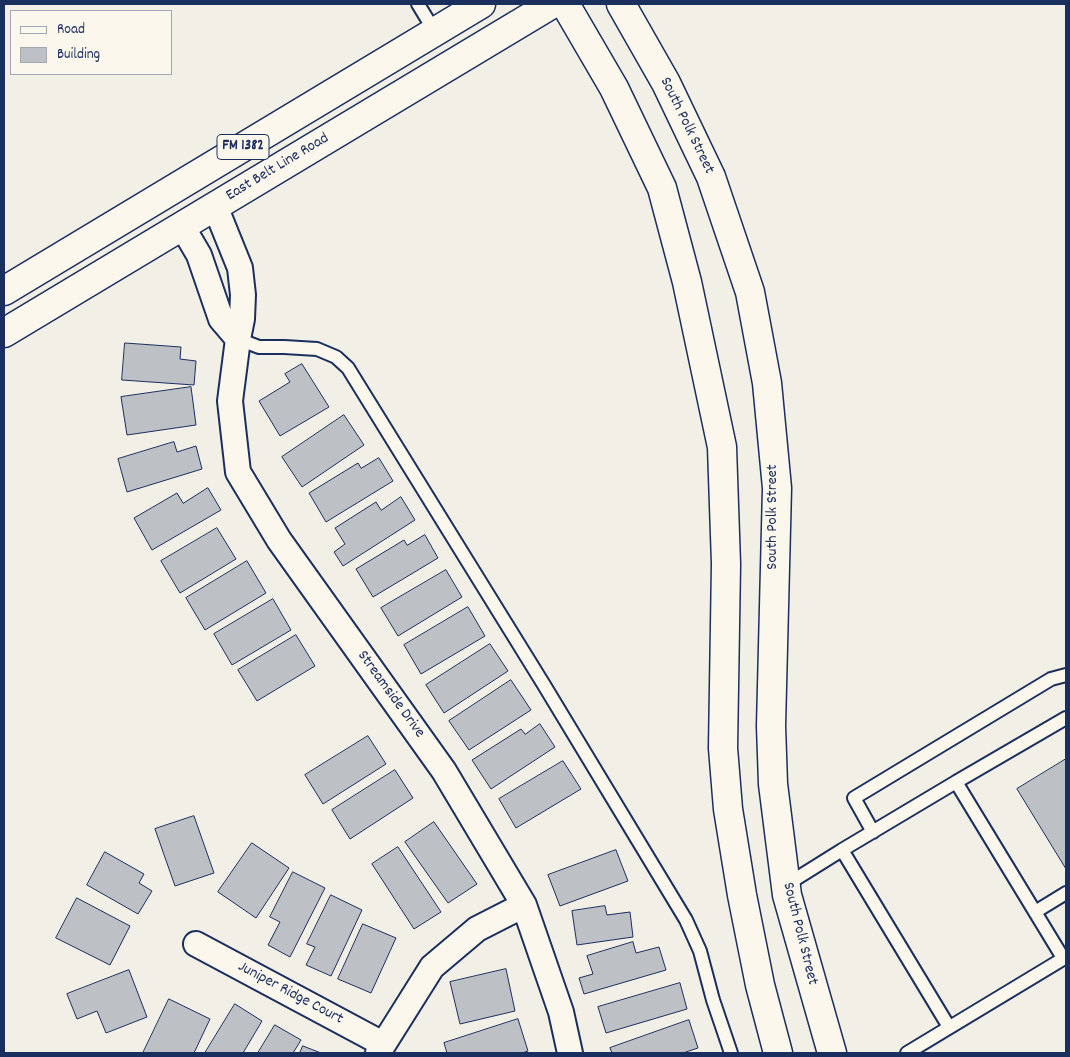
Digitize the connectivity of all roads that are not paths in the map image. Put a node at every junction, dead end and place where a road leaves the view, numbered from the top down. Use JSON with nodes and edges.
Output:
{"nodes":[{"id":1,"x":418,"y":4,"type":"edge"},
{"id":2,"x":481,"y":4,"type":"edge"},
{"id":3,"x":621,"y":4,"type":"edge"},
{"id":4,"x":563,"y":7,"type":"edge"},
{"id":5,"x":435,"y":32,"type":"junction"},
{"id":6,"x":215,"y":206,"type":"junction"},
{"id":7,"x":182,"y":226,"type":"junction"},
{"id":8,"x":4,"y":291,"type":"edge"},
{"id":9,"x":4,"y":333,"type":"edge"},
{"id":10,"x":238,"y":339,"type":"junction"},
{"id":11,"x":1066,"y":675,"type":"edge"},
{"id":12,"x":1066,"y":718,"type":"edge"},
{"id":13,"x":956,"y":782,"type":"junction"},
{"id":14,"x":873,"y":832,"type":"junction"},
{"id":15,"x":842,"y":850,"type":"junction"},
{"id":16,"x":786,"y":885,"type":"junction"},
{"id":17,"x":1066,"y":893,"type":"edge"},
{"id":18,"x":524,"y":905,"type":"junction"},
{"id":19,"x":1035,"y":912,"type":"junction"},
{"id":20,"x":196,"y":944,"type":"dead end"},
{"id":21,"x":1065,"y":957,"type":"edge"},
{"id":22,"x":949,"y":1027,"type":"junction"},
{"id":23,"x":381,"y":1048,"type":"edge"},
{"id":24,"x":570,"y":1053,"type":"edge"},
{"id":25,"x":731,"y":1053,"type":"edge"},
{"id":26,"x":778,"y":1053,"type":"edge"},
{"id":27,"x":832,"y":1053,"type":"edge"},
{"id":28,"x":907,"y":1053,"type":"edge"}],
"edges":[{"from":1,"to":5,"type":"lane"},
{"from":2,"to":5,"type":"main road","number":"FM 1382"},
{"from":3,"to":16,"type":"main road","name":"South Polk Street"},
{"from":4,"to":6,"type":"main road","name":"East Belt Line Road","number":"FM 1382"},
{"from":4,"to":26,"type":"main road"},
{"from":5,"to":8,"type":"main road","number":"FM 1382"},
{"from":6,"to":7,"type":"main road","name":"East Belt Line Road","number":"FM 1382"},
{"from":6,"to":10,"type":"street","name":"Streamside Drive"},
{"from":7,"to":9,"type":"main road","name":"East Belt Line Road","number":"FM 1382"},
{"from":7,"to":10,"type":"street"},
{"from":10,"to":18,"type":"street","name":"Streamside Drive"},
{"from":10,"to":25,"type":"lane"},
{"from":11,"to":14,"type":"lane"},
{"from":12,"to":13,"type":"lane"},
{"from":13,"to":14,"type":"lane"},
{"from":13,"to":19,"type":"lane"},
{"from":14,"to":15,"type":"lane"},
{"from":15,"to":16,"type":"lane"},
{"from":15,"to":22,"type":"lane"},
{"from":16,"to":27,"type":"main road","name":"South Polk Street"},
{"from":17,"to":19,"type":"lane"},
{"from":18,"to":23,"type":"street"},
{"from":18,"to":24,"type":"street","name":"Streamside Drive"},
{"from":19,"to":21,"type":"lane"},
{"from":20,"to":23,"type":"street","name":"Juniper Ridge Court"},
{"from":21,"to":22,"type":"lane"},
{"from":22,"to":28,"type":"lane"}]}
